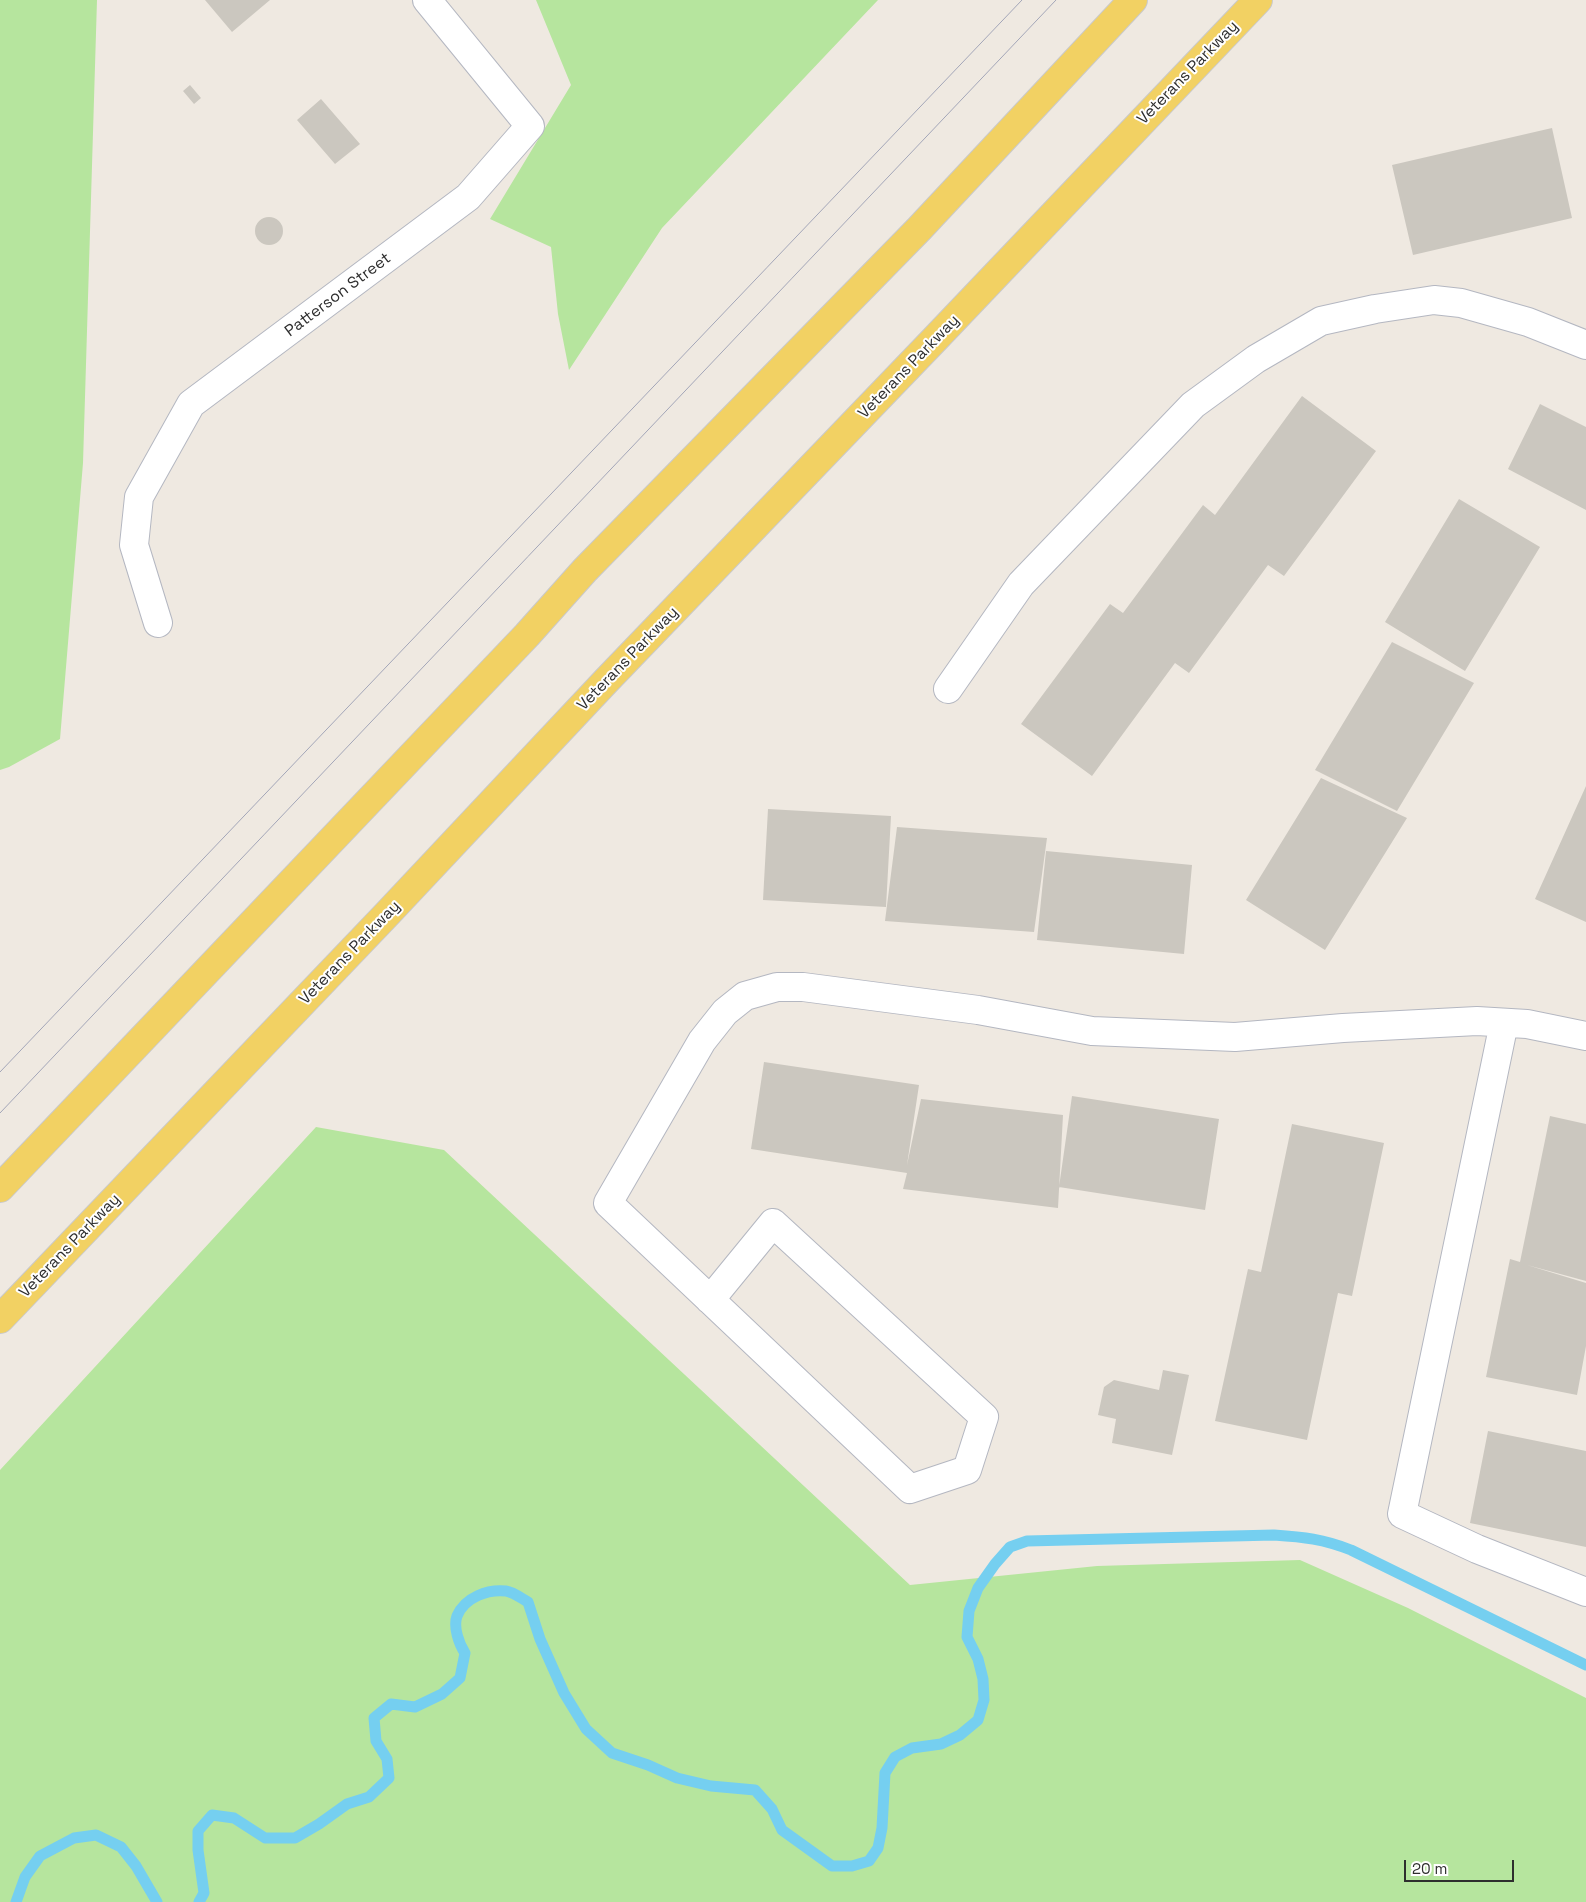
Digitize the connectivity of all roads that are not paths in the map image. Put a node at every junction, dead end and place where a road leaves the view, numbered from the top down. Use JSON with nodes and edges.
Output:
{"nodes":[{"id":1,"x":427,"y":0,"type":"edge"},
{"id":2,"x":1133,"y":0,"type":"edge"},
{"id":3,"x":1258,"y":0,"type":"edge"},
{"id":4,"x":1586,"y":345,"type":"edge"},
{"id":5,"x":158,"y":624,"type":"dead end"},
{"id":6,"x":948,"y":689,"type":"dead end"},
{"id":7,"x":1504,"y":1023,"type":"junction"},
{"id":8,"x":1586,"y":1036,"type":"edge"},
{"id":9,"x":0,"y":1188,"type":"edge"},
{"id":10,"x":710,"y":1300,"type":"junction"},
{"id":11,"x":0,"y":1319,"type":"edge"},
{"id":12,"x":1586,"y":1592,"type":"edge"}],
"edges":[{"from":1,"to":5,"type":"street","name":"Patterson Street"},
{"from":2,"to":9,"type":"main road"},
{"from":3,"to":11,"type":"main road","name":"Veterans Parkway"},
{"from":4,"to":6,"type":"street"},
{"from":7,"to":8,"type":"street"},
{"from":7,"to":10,"type":"street"},
{"from":7,"to":12,"type":"street"},
{"from":10,"to":10,"type":"street"}]}
